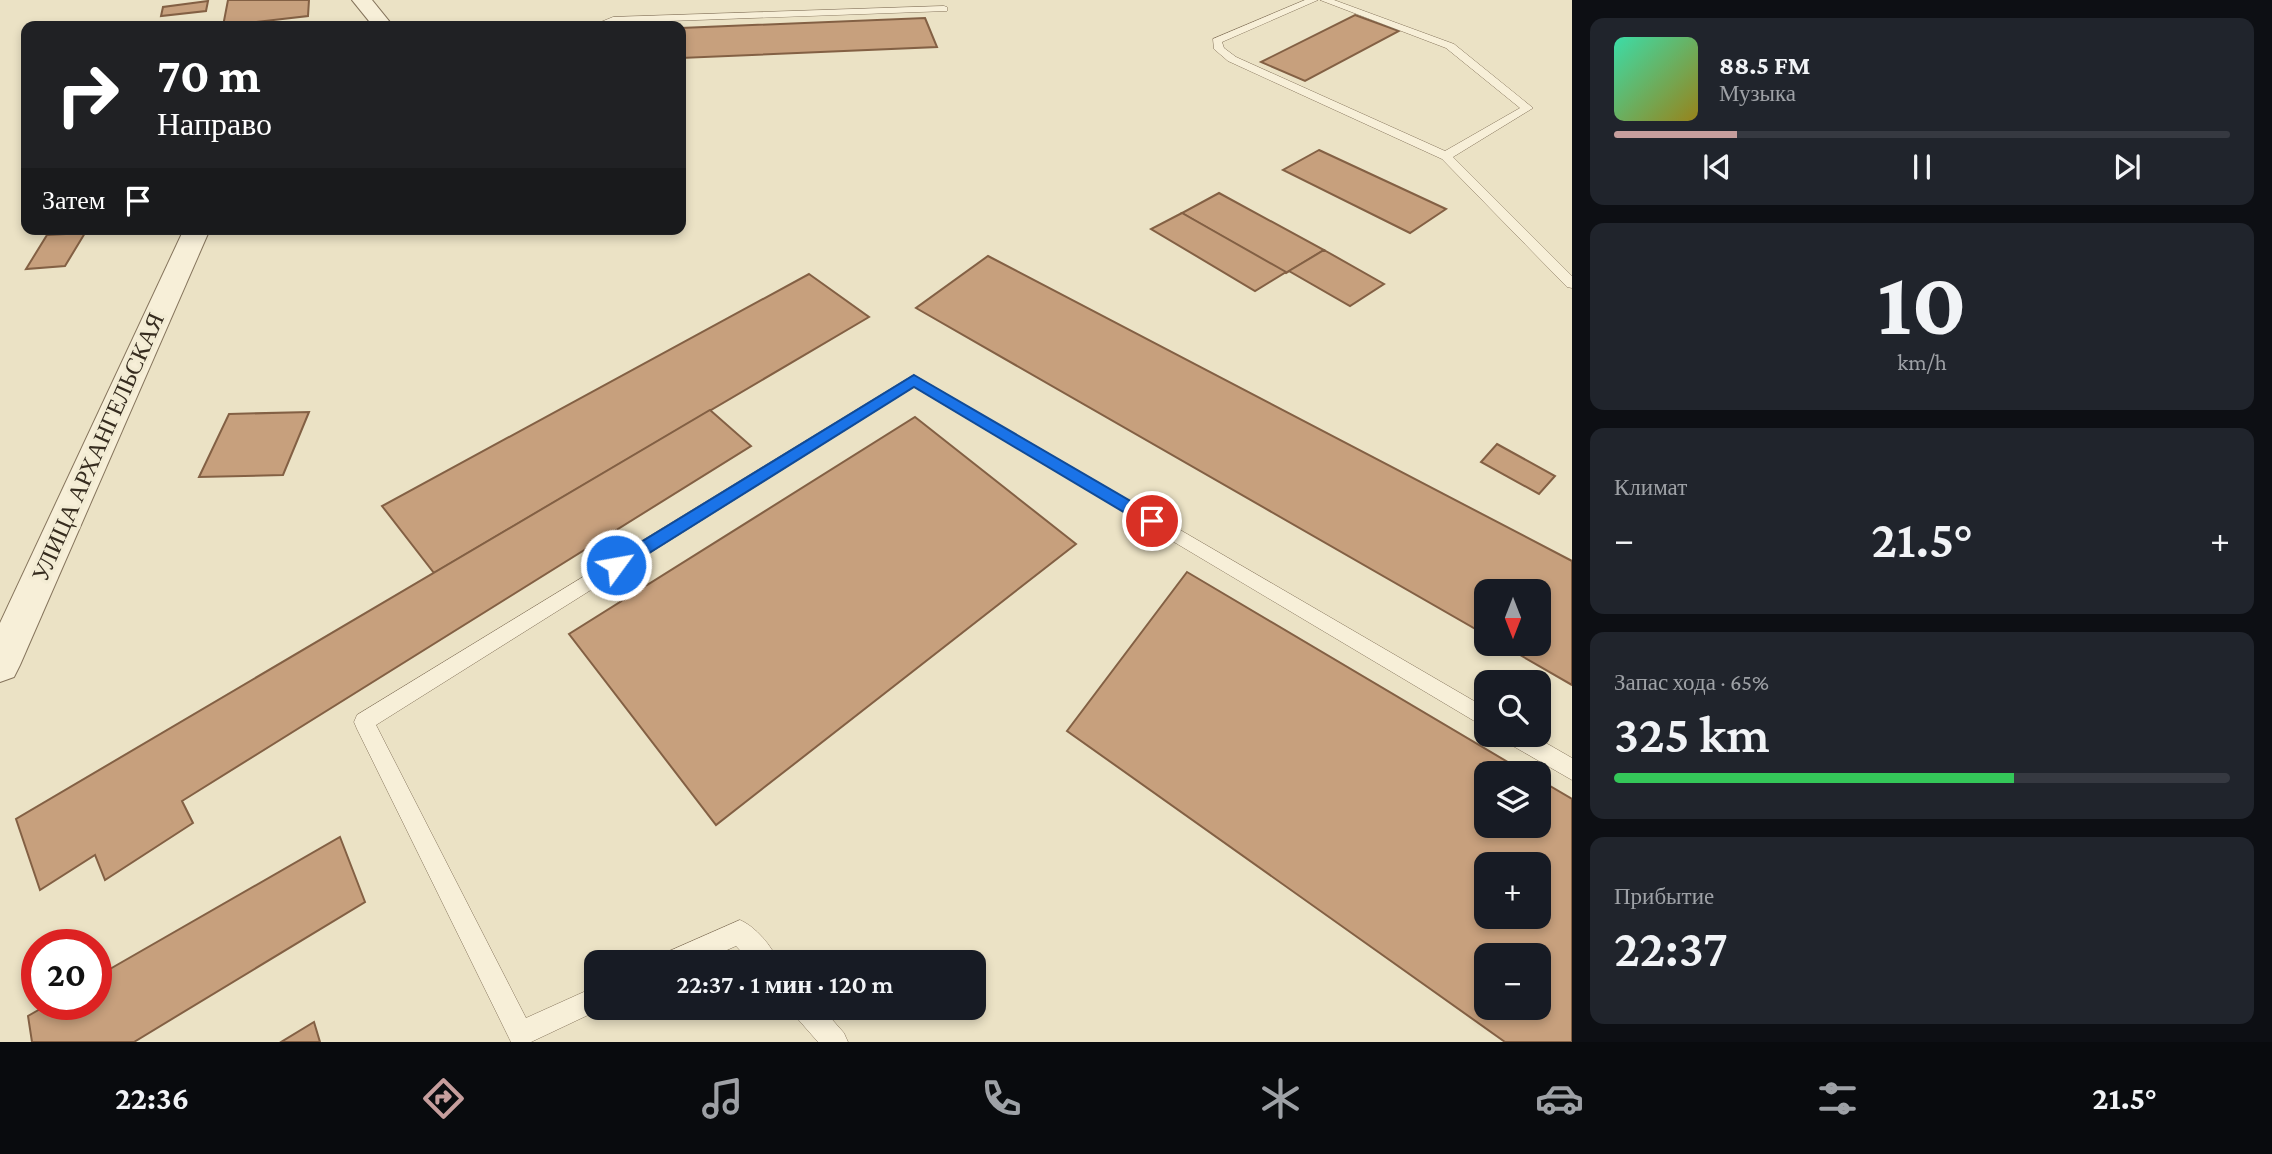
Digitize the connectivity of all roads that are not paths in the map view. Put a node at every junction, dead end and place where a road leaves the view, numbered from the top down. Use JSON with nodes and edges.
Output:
{"nodes":[{"id":1,"x":362,"y":0,"type":"edge"},
{"id":2,"x":1313,"y":0,"type":"edge"},
{"id":3,"x":1325,"y":0,"type":"edge"},
{"id":4,"x":944,"y":9,"type":"dead end"},
{"id":5,"x":379,"y":21,"type":"edge"},
{"id":6,"x":610,"y":21,"type":"edge"},
{"id":7,"x":1446,"y":156,"type":"junction"},
{"id":8,"x":194,"y":235,"type":"edge"},
{"id":9,"x":1572,"y":284,"type":"edge"},
{"id":10,"x":0,"y":665,"type":"edge"},
{"id":11,"x":1474,"y":712,"type":"edge"},
{"id":12,"x":1533,"y":747,"type":"edge"},
{"id":13,"x":1572,"y":770,"type":"edge"},
{"id":14,"x":700,"y":950,"type":"edge"},
{"id":15,"x":756,"y":950,"type":"edge"},
{"id":16,"x":584,"y":1004,"type":"edge"},
{"id":17,"x":816,"y":1020,"type":"edge"},
{"id":18,"x":835,"y":1042,"type":"edge"}],
"edges":[{"from":1,"to":5,"type":"street"},
{"from":2,"to":7,"type":"lane"},
{"from":3,"to":7,"type":"lane"},
{"from":4,"to":6,"type":"lane"},
{"from":7,"to":9,"type":"lane"},
{"from":8,"to":10,"type":"street","name":"УЛИЦА АРХАНГЕЛЬСКАЯ"},
{"from":11,"to":16,"type":"lane"},
{"from":12,"to":13,"type":"lane"},
{"from":14,"to":15,"type":"lane"},
{"from":17,"to":18,"type":"lane"}]}
